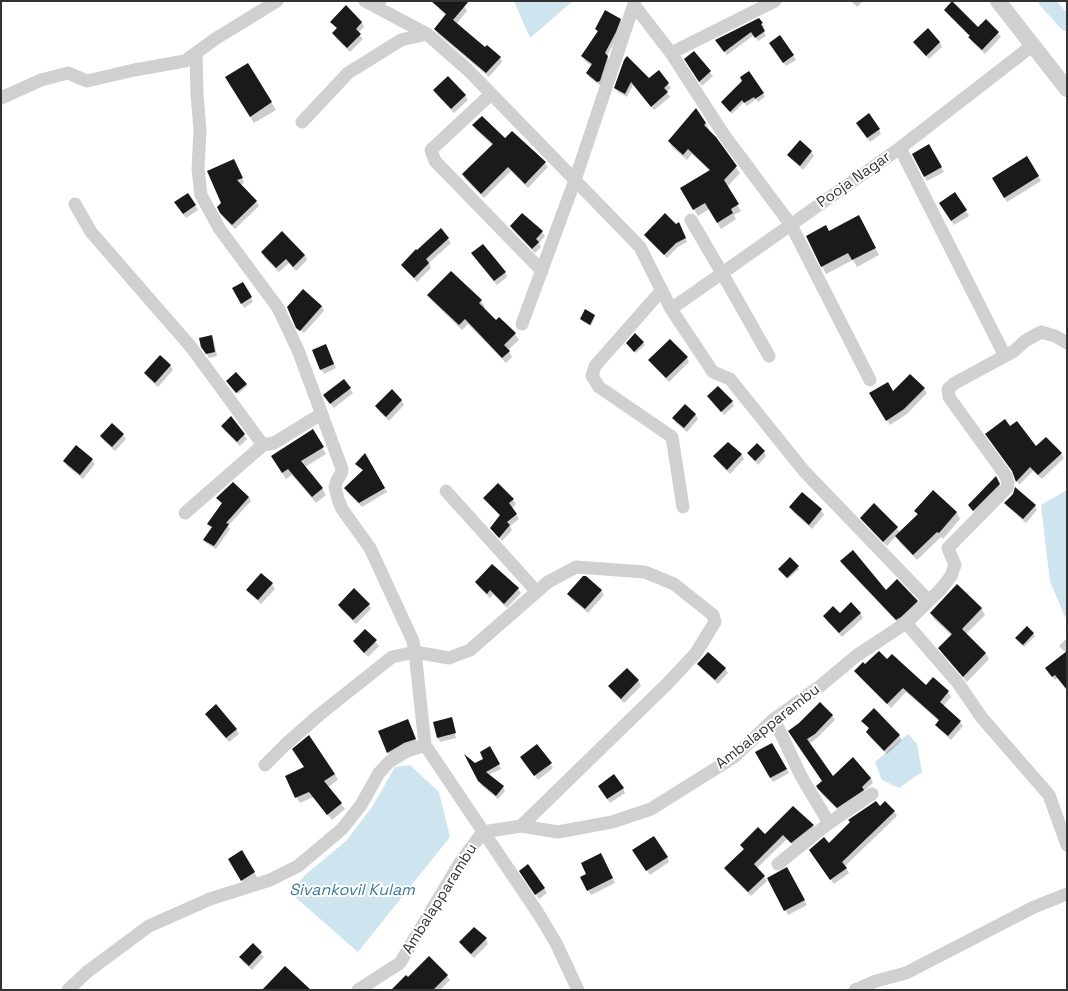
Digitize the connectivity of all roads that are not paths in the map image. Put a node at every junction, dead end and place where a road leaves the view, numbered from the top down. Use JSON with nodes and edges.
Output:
{"nodes":[{"id":1,"x":277,"y":1,"type":"edge"},
{"id":2,"x":365,"y":1,"type":"edge"},
{"id":3,"x":775,"y":1,"type":"edge"},
{"id":4,"x":998,"y":1,"type":"edge"},
{"id":5,"x":635,"y":3,"type":"edge"},
{"id":6,"x":427,"y":34,"type":"junction"},
{"id":7,"x":1033,"y":45,"type":"junction"},
{"id":8,"x":196,"y":53,"type":"junction"},
{"id":9,"x":671,"y":53,"type":"junction"},
{"id":10,"x":1067,"y":89,"type":"edge"},
{"id":11,"x":491,"y":94,"type":"junction"},
{"id":12,"x":1,"y":98,"type":"edge"},
{"id":13,"x":302,"y":122,"type":"dead end"},
{"id":14,"x":900,"y":148,"type":"junction"},
{"id":15,"x":575,"y":180,"type":"junction"},
{"id":16,"x":74,"y":204,"type":"dead end"},
{"id":17,"x":691,"y":220,"type":"dead end"},
{"id":18,"x":791,"y":225,"type":"junction"},
{"id":19,"x":542,"y":270,"type":"junction"},
{"id":20,"x":722,"y":273,"type":"junction"},
{"id":21,"x":662,"y":290,"type":"junction"},
{"id":22,"x":671,"y":309,"type":"junction"},
{"id":23,"x":522,"y":324,"type":"dead end"},
{"id":24,"x":1067,"y":343,"type":"edge"},
{"id":25,"x":769,"y":356,"type":"dead end"},
{"id":26,"x":1005,"y":356,"type":"junction"},
{"id":27,"x":870,"y":380,"type":"dead end"},
{"id":28,"x":321,"y":414,"type":"junction"},
{"id":29,"x":264,"y":445,"type":"junction"},
{"id":30,"x":446,"y":491,"type":"dead end"},
{"id":31,"x":683,"y":506,"type":"dead end"},
{"id":32,"x":184,"y":513,"type":"dead end"},
{"id":33,"x":537,"y":592,"type":"junction"},
{"id":34,"x":929,"y":601,"type":"junction"},
{"id":35,"x":906,"y":623,"type":"junction"},
{"id":36,"x":415,"y":652,"type":"junction"},
{"id":37,"x":774,"y":719,"type":"junction"},
{"id":38,"x":425,"y":746,"type":"junction"},
{"id":39,"x":265,"y":765,"type":"dead end"},
{"id":40,"x":872,"y":794,"type":"dead end"},
{"id":41,"x":829,"y":823,"type":"junction"},
{"id":42,"x":521,"y":826,"type":"junction"},
{"id":43,"x":483,"y":832,"type":"junction"},
{"id":44,"x":1067,"y":845,"type":"edge"},
{"id":45,"x":778,"y":864,"type":"dead end"},
{"id":46,"x":1067,"y":894,"type":"edge"},
{"id":47,"x":68,"y":990,"type":"edge"},
{"id":48,"x":358,"y":990,"type":"edge"},
{"id":49,"x":578,"y":990,"type":"edge"},
{"id":50,"x":855,"y":990,"type":"edge"}],
"edges":[{"from":1,"to":8,"type":"street"},
{"from":2,"to":6,"type":"street"},
{"from":3,"to":9,"type":"street"},
{"from":4,"to":7,"type":"street"},
{"from":5,"to":9,"type":"street"},
{"from":5,"to":15,"type":"street"},
{"from":6,"to":11,"type":"street"},
{"from":6,"to":13,"type":"street"},
{"from":7,"to":10,"type":"street"},
{"from":7,"to":14,"type":"street","name":"Pooja Nagar"},
{"from":8,"to":12,"type":"street"},
{"from":8,"to":28,"type":"street"},
{"from":9,"to":18,"type":"street"},
{"from":11,"to":15,"type":"street"},
{"from":11,"to":19,"type":"street"},
{"from":14,"to":18,"type":"street","name":"Pooja Nagar"},
{"from":14,"to":26,"type":"street"},
{"from":15,"to":19,"type":"street"},
{"from":15,"to":21,"type":"street"},
{"from":16,"to":29,"type":"street"},
{"from":17,"to":20,"type":"street"},
{"from":18,"to":20,"type":"street","name":"Pooja Nagar"},
{"from":18,"to":27,"type":"street"},
{"from":19,"to":23,"type":"street"},
{"from":20,"to":22,"type":"street","name":"Pooja Nagar"},
{"from":20,"to":25,"type":"street"},
{"from":21,"to":22,"type":"street"},
{"from":21,"to":31,"type":"street"},
{"from":22,"to":34,"type":"street"},
{"from":24,"to":26,"type":"street"},
{"from":26,"to":34,"type":"street","name":"Ambalapparambu"},
{"from":28,"to":29,"type":"street"},
{"from":28,"to":36,"type":"street"},
{"from":29,"to":32,"type":"street"},
{"from":30,"to":33,"type":"street"},
{"from":33,"to":36,"type":"street"},
{"from":33,"to":42,"type":"street"},
{"from":34,"to":35,"type":"street","name":"Ambalapparambu"},
{"from":35,"to":37,"type":"street","name":"Ambalapparambu"},
{"from":35,"to":44,"type":"street"},
{"from":36,"to":38,"type":"street"},
{"from":36,"to":39,"type":"street"},
{"from":37,"to":41,"type":"street"},
{"from":37,"to":42,"type":"street","name":"Ambalapparambu"},
{"from":38,"to":43,"type":"street"},
{"from":38,"to":47,"type":"street"},
{"from":40,"to":41,"type":"street"},
{"from":41,"to":45,"type":"street"},
{"from":42,"to":43,"type":"street","name":"Ambalapparambu"},
{"from":43,"to":48,"type":"street","name":"Ambalapparambu"},
{"from":43,"to":49,"type":"street"},
{"from":46,"to":50,"type":"street"}]}
